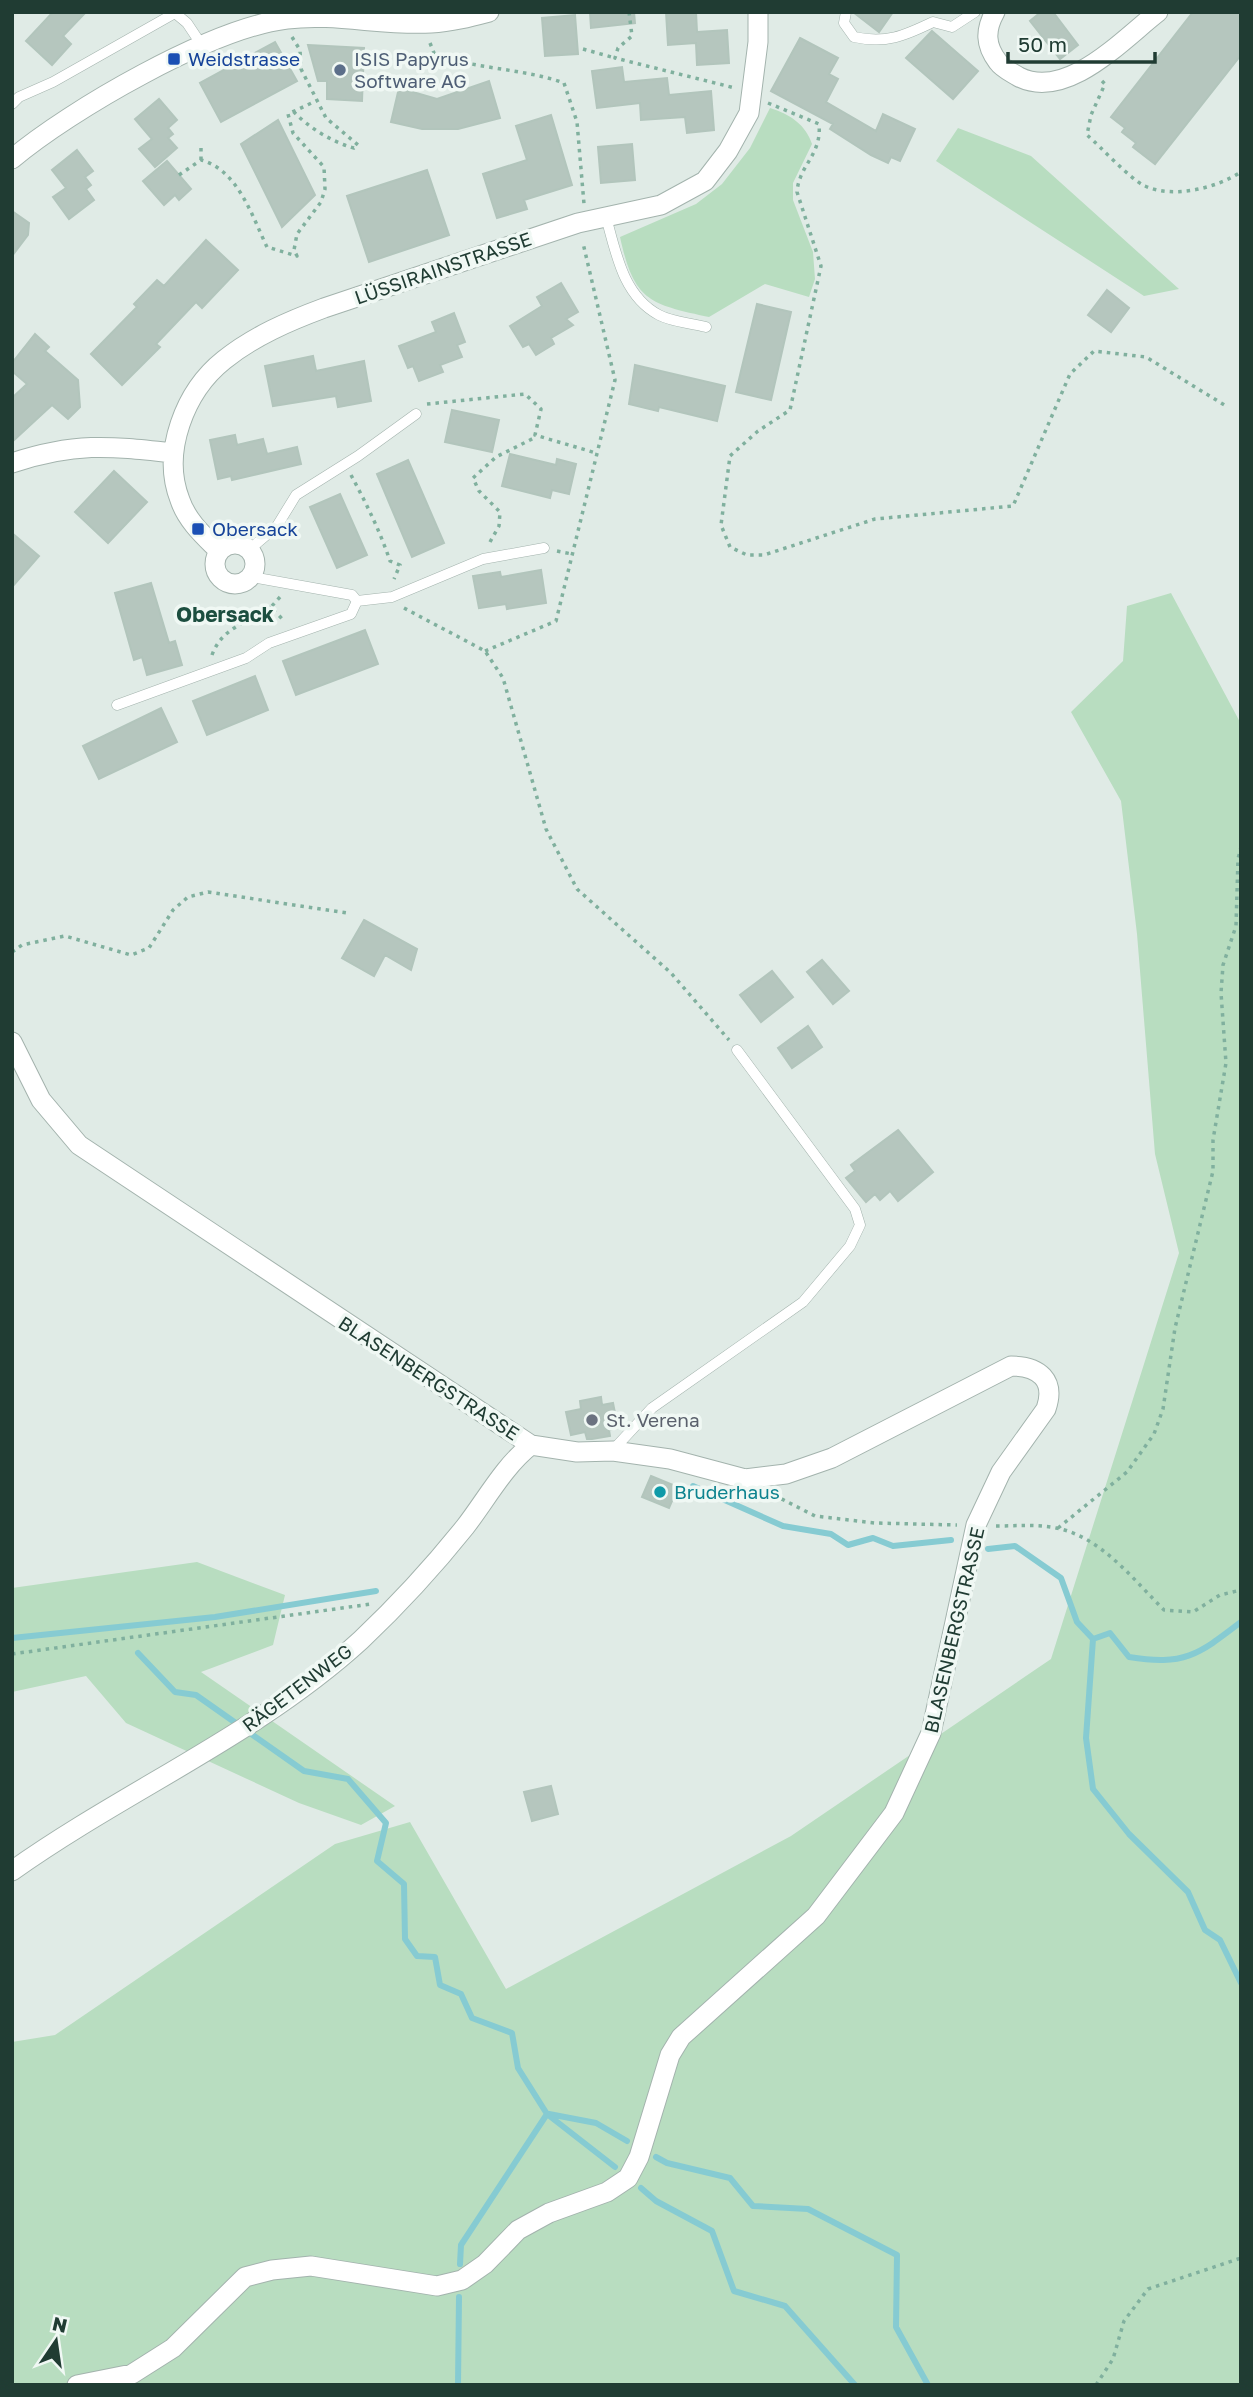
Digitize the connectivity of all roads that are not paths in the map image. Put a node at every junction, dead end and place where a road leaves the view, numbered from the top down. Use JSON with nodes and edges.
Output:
{"nodes":[{"id":1,"x":489,"y":12,"type":"edge"},
{"id":2,"x":758,"y":12,"type":"edge"},
{"id":3,"x":846,"y":12,"type":"edge"},
{"id":4,"x":975,"y":12,"type":"edge"},
{"id":5,"x":995,"y":12,"type":"edge"},
{"id":6,"x":1158,"y":12,"type":"edge"},
{"id":7,"x":203,"y":47,"type":"junction"},
{"id":8,"x":12,"y":104,"type":"edge"},
{"id":9,"x":12,"y":159,"type":"edge"},
{"id":10,"x":606,"y":217,"type":"junction"},
{"id":11,"x":706,"y":327,"type":"dead end"},
{"id":12,"x":416,"y":414,"type":"road end"},
{"id":13,"x":173,"y":453,"type":"junction"},
{"id":14,"x":12,"y":463,"type":"edge"},
{"id":15,"x":544,"y":548,"type":"dead end"},
{"id":16,"x":250,"y":549,"type":"junction"},
{"id":17,"x":219,"y":551,"type":"junction"},
{"id":18,"x":252,"y":576,"type":"junction"},
{"id":19,"x":357,"y":601,"type":"junction"},
{"id":20,"x":117,"y":705,"type":"dead end"},
{"id":21,"x":12,"y":1041,"type":"edge"},
{"id":22,"x":737,"y":1049,"type":"road end"},
{"id":23,"x":531,"y":1444,"type":"junction"},
{"id":24,"x":613,"y":1451,"type":"junction"},
{"id":25,"x":12,"y":1871,"type":"edge"},
{"id":26,"x":77,"y":2385,"type":"edge"}],
"edges":[{"from":1,"to":7,"type":"street"},
{"from":2,"to":10,"type":"street","name":"LÜSSIRAINSTRASSE"},
{"from":3,"to":4,"type":"lane"},
{"from":5,"to":6,"type":"street"},
{"from":7,"to":8,"type":"lane"},
{"from":7,"to":9,"type":"street"},
{"from":10,"to":11,"type":"lane"},
{"from":10,"to":13,"type":"street","name":"LÜSSIRAINSTRASSE"},
{"from":12,"to":16,"type":"lane"},
{"from":13,"to":14,"type":"street"},
{"from":13,"to":17,"type":"street","name":"LÜSSIRAINSTRASSE"},
{"from":15,"to":19,"type":"lane"},
{"from":16,"to":17,"type":"street"},
{"from":16,"to":18,"type":"street"},
{"from":17,"to":18,"type":"street","name":"LÜSSIRAINSTRASSE"},
{"from":18,"to":19,"type":"lane"},
{"from":19,"to":20,"type":"lane"},
{"from":21,"to":23,"type":"street","name":"BLASENBERGSTRASSE"},
{"from":22,"to":24,"type":"lane"},
{"from":23,"to":24,"type":"street","name":"BLASENBERGSTRASSE"},
{"from":23,"to":25,"type":"street","name":"RÄGETENWEG"},
{"from":24,"to":26,"type":"street","name":"BLASENBERGSTRASSE"}]}
